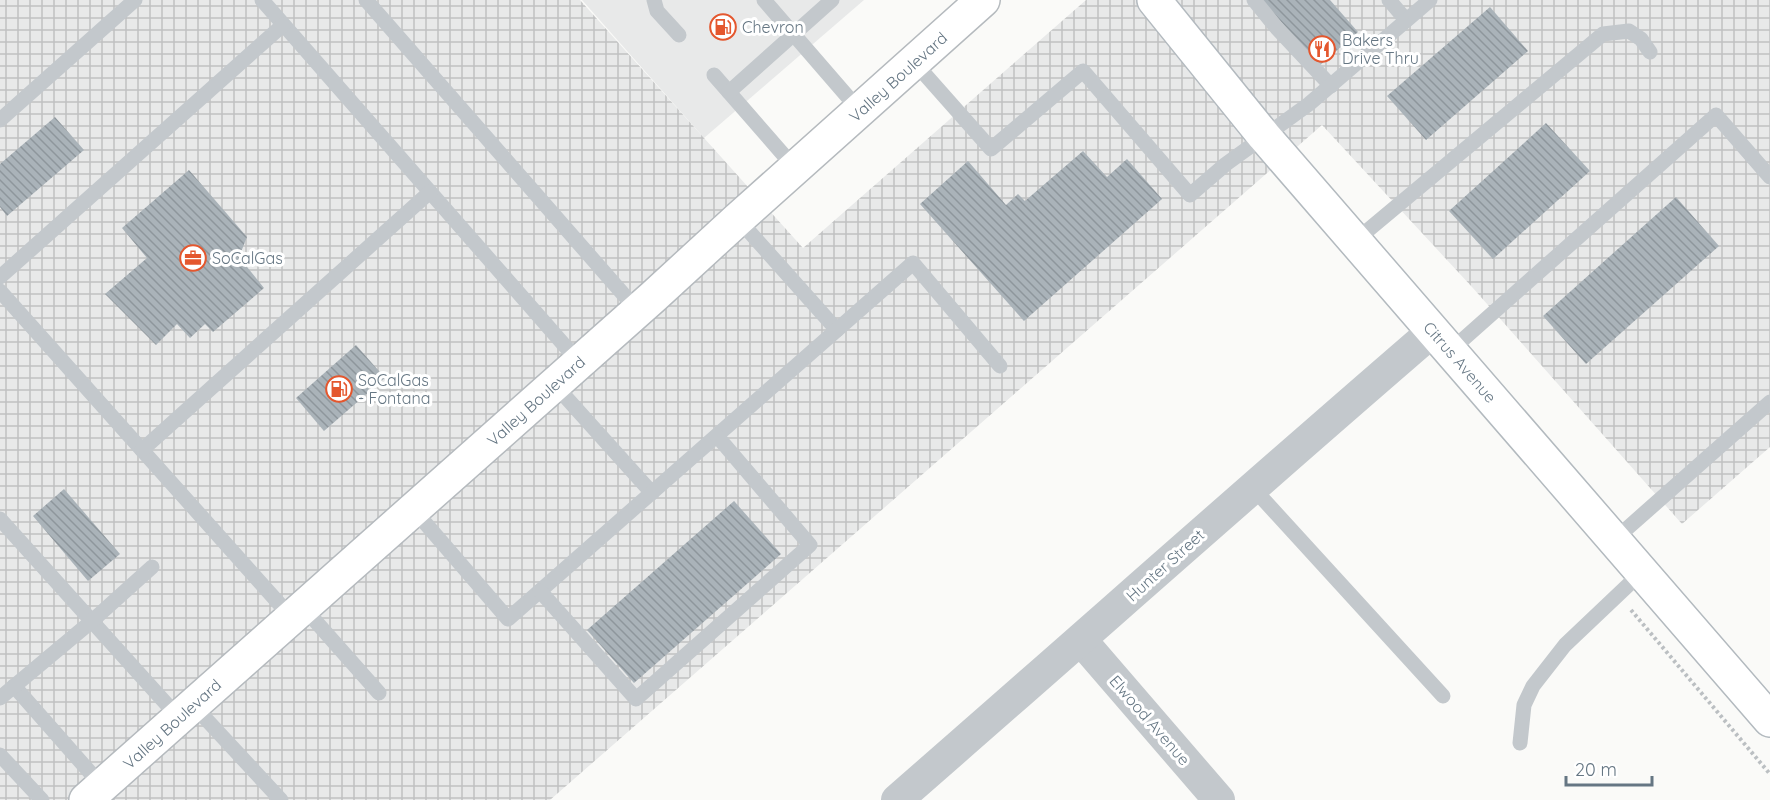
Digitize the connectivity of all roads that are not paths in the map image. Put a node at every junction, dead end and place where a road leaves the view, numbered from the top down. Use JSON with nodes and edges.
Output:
{"nodes":[{"id":1,"x":135,"y":0,"type":"edge"},
{"id":2,"x":262,"y":0,"type":"edge"},
{"id":3,"x":366,"y":0,"type":"edge"},
{"id":4,"x":654,"y":0,"type":"edge"},
{"id":5,"x":764,"y":0,"type":"edge"},
{"id":6,"x":832,"y":0,"type":"edge"},
{"id":7,"x":983,"y":0,"type":"edge"},
{"id":8,"x":1154,"y":0,"type":"edge"},
{"id":9,"x":1254,"y":0,"type":"edge"},
{"id":10,"x":1389,"y":0,"type":"edge"},
{"id":11,"x":1430,"y":0,"type":"edge"},
{"id":12,"x":1406,"y":20,"type":"junction"},
{"id":13,"x":283,"y":25,"type":"junction"},
{"id":14,"x":794,"y":33,"type":"junction"},
{"id":15,"x":679,"y":35,"type":"dead end"},
{"id":16,"x":1650,"y":52,"type":"dead end"},
{"id":17,"x":914,"y":62,"type":"junction"},
{"id":18,"x":714,"y":75,"type":"dead end"},
{"id":19,"x":1330,"y":86,"type":"junction"},
{"id":20,"x":729,"y":92,"type":"junction"},
{"id":21,"x":860,"y":111,"type":"junction"},
{"id":22,"x":0,"y":120,"type":"edge"},
{"id":23,"x":1264,"y":136,"type":"junction"},
{"id":24,"x":795,"y":168,"type":"junction"},
{"id":25,"x":1770,"y":177,"type":"edge"},
{"id":26,"x":430,"y":192,"type":"junction"},
{"id":27,"x":738,"y":219,"type":"junction"},
{"id":28,"x":1355,"y":242,"type":"junction"},
{"id":29,"x":0,"y":277,"type":"edge"},
{"id":30,"x":0,"y":291,"type":"edge"},
{"id":31,"x":638,"y":311,"type":"junction"},
{"id":32,"x":837,"y":330,"type":"junction"},
{"id":33,"x":1441,"y":341,"type":"junction"},
{"id":34,"x":579,"y":362,"type":"junction"},
{"id":35,"x":1000,"y":366,"type":"dead end"},
{"id":36,"x":554,"y":384,"type":"junction"},
{"id":37,"x":1770,"y":402,"type":"edge"},
{"id":38,"x":717,"y":436,"type":"junction"},
{"id":39,"x":142,"y":450,"type":"junction"},
{"id":40,"x":1252,"y":487,"type":"junction"},
{"id":41,"x":652,"y":493,"type":"junction"},
{"id":42,"x":414,"y":510,"type":"junction"},
{"id":43,"x":0,"y":519,"type":"edge"},
{"id":44,"x":1614,"y":540,"type":"junction"},
{"id":45,"x":152,"y":567,"type":"dead end"},
{"id":46,"x":1642,"y":572,"type":"junction"},
{"id":47,"x":540,"y":591,"type":"junction"},
{"id":48,"x":298,"y":613,"type":"junction"},
{"id":49,"x":92,"y":621,"type":"junction"},
{"id":50,"x":1081,"y":640,"type":"junction"},
{"id":51,"x":14,"y":686,"type":"junction"},
{"id":52,"x":379,"y":693,"type":"dead end"},
{"id":53,"x":1443,"y":696,"type":"dead end"},
{"id":54,"x":0,"y":698,"type":"edge"},
{"id":55,"x":186,"y":711,"type":"junction"},
{"id":56,"x":1770,"y":720,"type":"edge"},
{"id":57,"x":1520,"y":743,"type":"dead end"},
{"id":58,"x":0,"y":755,"type":"edge"},
{"id":59,"x":94,"y":793,"type":"edge"},
{"id":60,"x":42,"y":800,"type":"edge"},
{"id":61,"x":280,"y":800,"type":"edge"},
{"id":62,"x":897,"y":800,"type":"edge"},
{"id":63,"x":1219,"y":800,"type":"edge"}],
"edges":[{"from":1,"to":22,"type":"lane"},
{"from":2,"to":13,"type":"lane"},
{"from":3,"to":31,"type":"lane"},
{"from":4,"to":15,"type":"lane"},
{"from":5,"to":14,"type":"lane"},
{"from":6,"to":14,"type":"lane"},
{"from":7,"to":17,"type":"main road","name":"Valley Boulevard"},
{"from":8,"to":23,"type":"main road","name":"Citrus Avenue"},
{"from":9,"to":19,"type":"lane"},
{"from":10,"to":12,"type":"lane"},
{"from":11,"to":12,"type":"lane"},
{"from":12,"to":19,"type":"lane"},
{"from":13,"to":26,"type":"lane"},
{"from":13,"to":29,"type":"lane"},
{"from":14,"to":20,"type":"lane"},
{"from":14,"to":21,"type":"lane"},
{"from":16,"to":28,"type":"lane"},
{"from":17,"to":21,"type":"main road","name":"Valley Boulevard"},
{"from":17,"to":23,"type":"lane"},
{"from":18,"to":20,"type":"lane"},
{"from":19,"to":23,"type":"lane"},
{"from":20,"to":24,"type":"lane"},
{"from":21,"to":24,"type":"main road","name":"Valley Boulevard"},
{"from":23,"to":28,"type":"main road","name":"Citrus Avenue"},
{"from":24,"to":27,"type":"main road","name":"Valley Boulevard"},
{"from":25,"to":33,"type":"lane"},
{"from":26,"to":34,"type":"lane"},
{"from":26,"to":39,"type":"lane"},
{"from":27,"to":31,"type":"main road","name":"Valley Boulevard"},
{"from":27,"to":32,"type":"lane"},
{"from":28,"to":33,"type":"main road","name":"Citrus Avenue"},
{"from":30,"to":39,"type":"lane"},
{"from":31,"to":34,"type":"main road","name":"Valley Boulevard"},
{"from":32,"to":35,"type":"lane"},
{"from":32,"to":38,"type":"lane"},
{"from":33,"to":40,"type":"street","name":"Hunter Street"},
{"from":33,"to":44,"type":"main road","name":"Citrus Avenue"},
{"from":34,"to":36,"type":"main road","name":"Valley Boulevard"},
{"from":36,"to":41,"type":"lane"},
{"from":36,"to":42,"type":"main road","name":"Valley Boulevard"},
{"from":37,"to":44,"type":"lane"},
{"from":38,"to":41,"type":"lane"},
{"from":38,"to":47,"type":"lane"},
{"from":39,"to":48,"type":"lane"},
{"from":40,"to":50,"type":"street","name":"Hunter Street"},
{"from":40,"to":53,"type":"lane"},
{"from":41,"to":47,"type":"lane"},
{"from":42,"to":47,"type":"lane"},
{"from":42,"to":48,"type":"main road","name":"Valley Boulevard"},
{"from":43,"to":49,"type":"lane"},
{"from":44,"to":46,"type":"main road","name":"Citrus Avenue"},
{"from":45,"to":49,"type":"lane"},
{"from":46,"to":56,"type":"main road","name":"Citrus Avenue"},
{"from":46,"to":57,"type":"lane"},
{"from":48,"to":52,"type":"lane"},
{"from":48,"to":55,"type":"main road","name":"Valley Boulevard"},
{"from":49,"to":51,"type":"lane"},
{"from":49,"to":55,"type":"lane"},
{"from":50,"to":62,"type":"street","name":"Hunter Street"},
{"from":50,"to":63,"type":"street","name":"Elwood Avenue"},
{"from":51,"to":54,"type":"lane"},
{"from":51,"to":59,"type":"lane"},
{"from":55,"to":59,"type":"main road","name":"Valley Boulevard"},
{"from":55,"to":61,"type":"lane"},
{"from":58,"to":60,"type":"lane"}]}
